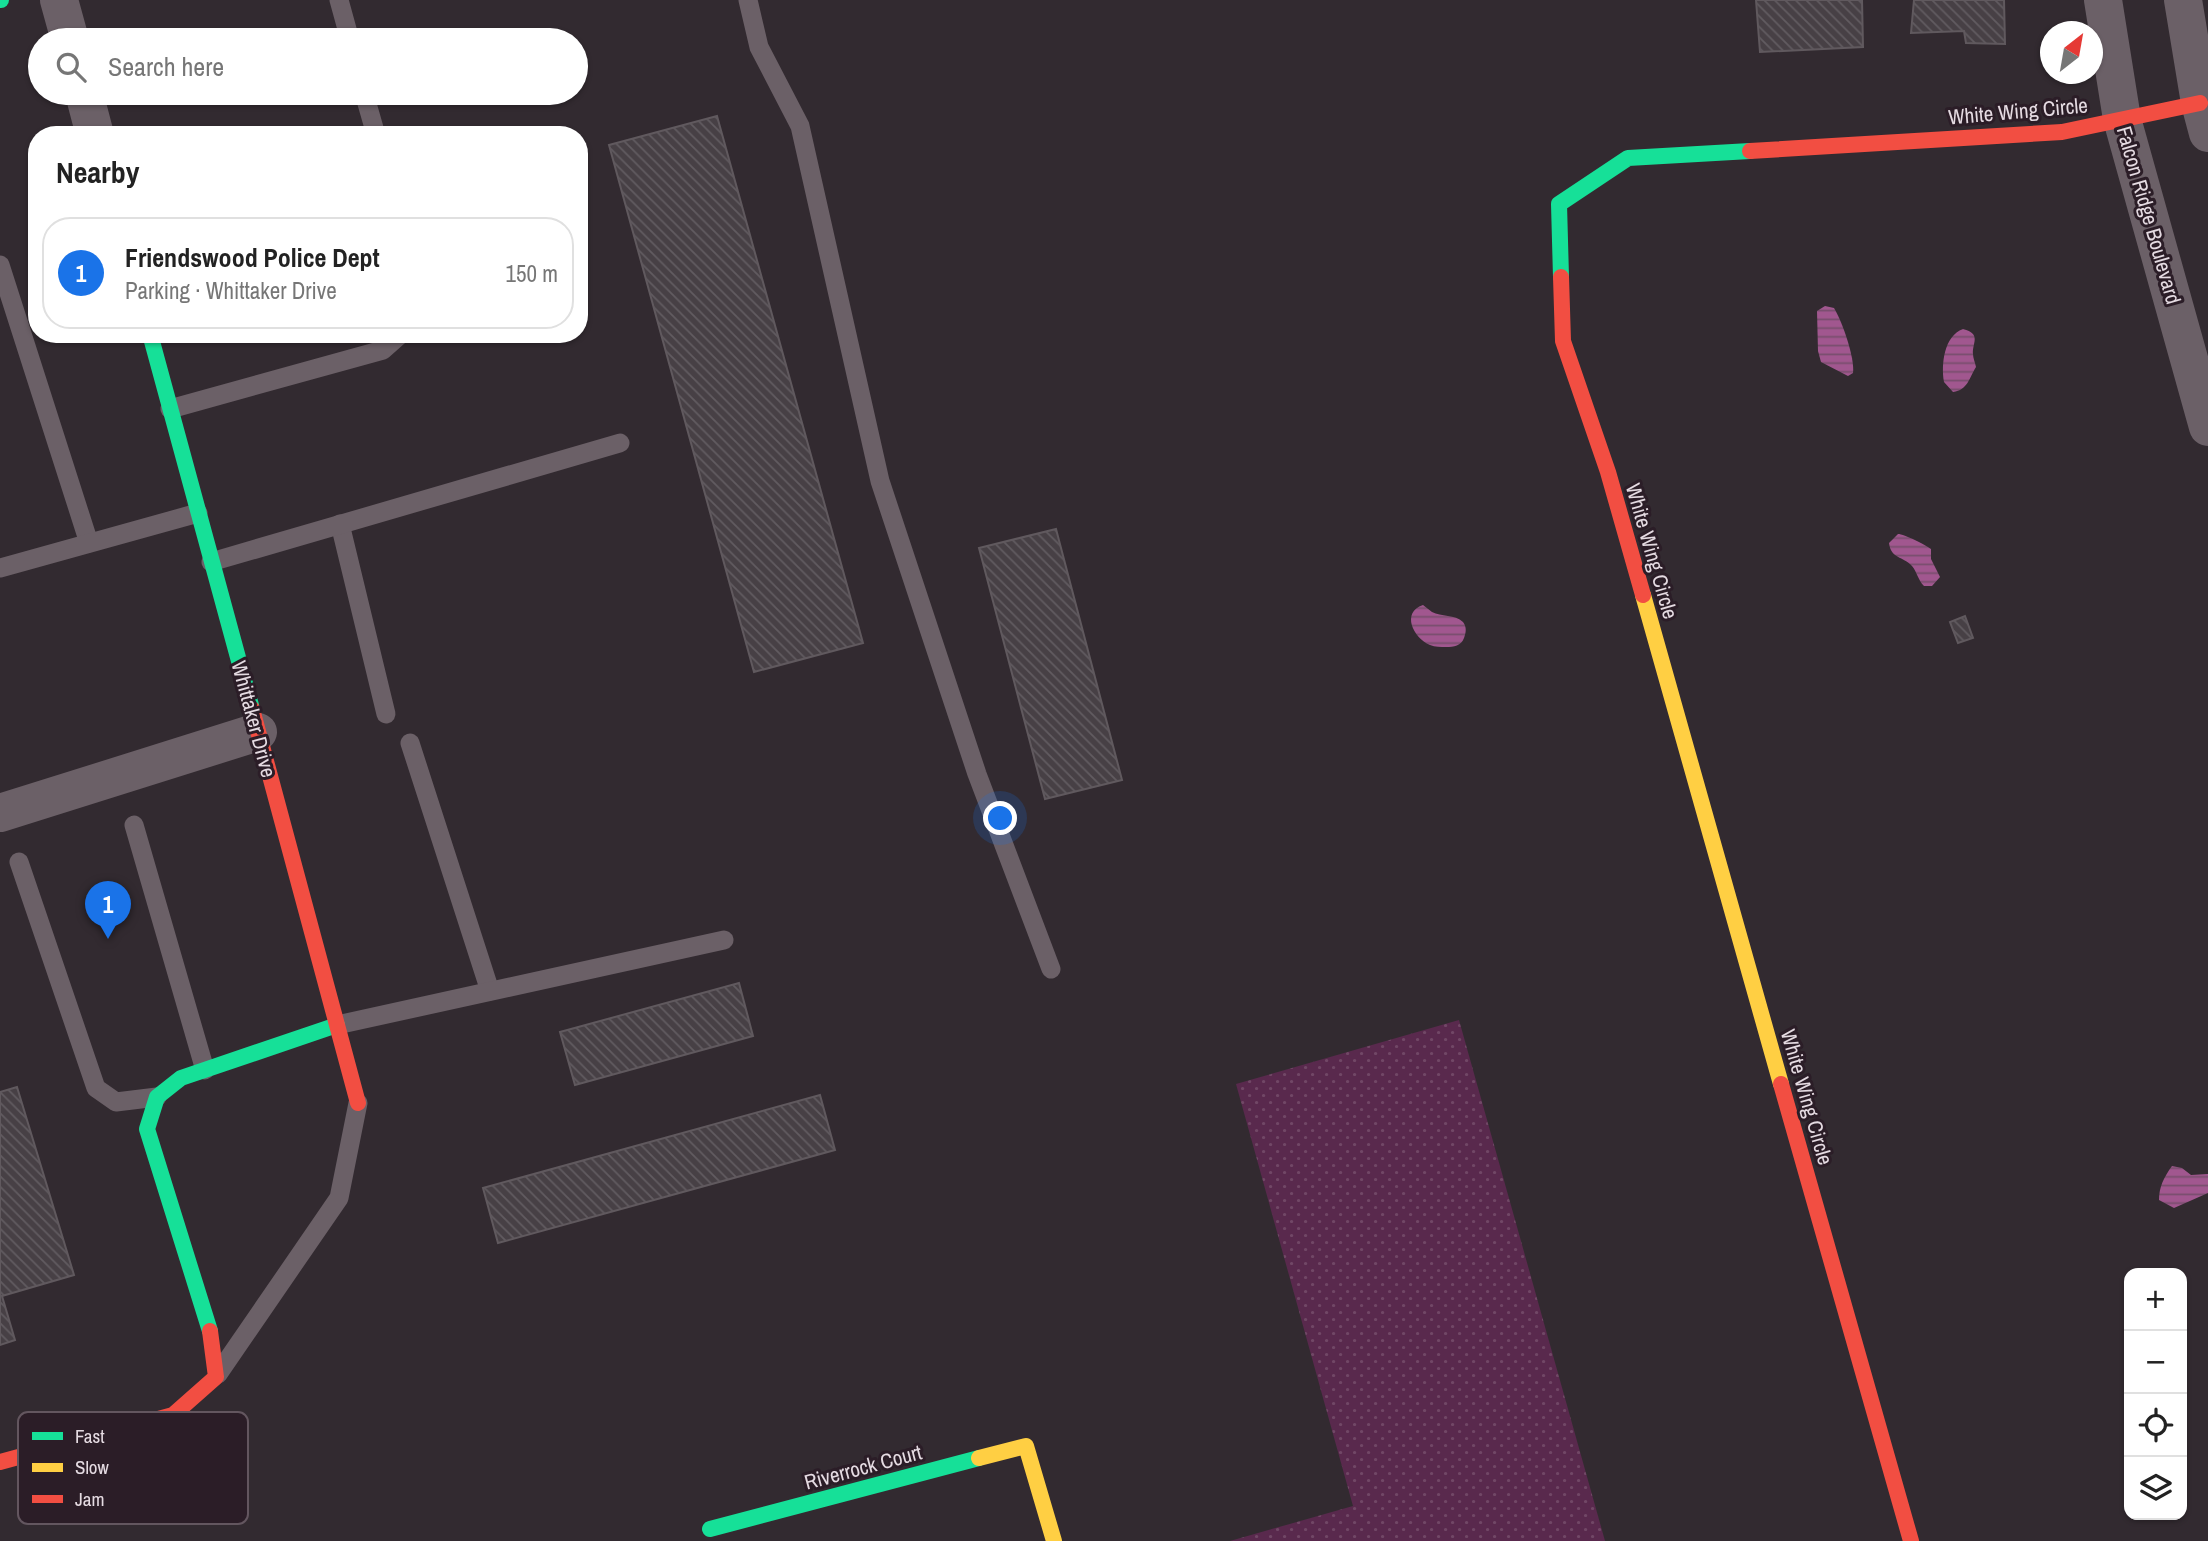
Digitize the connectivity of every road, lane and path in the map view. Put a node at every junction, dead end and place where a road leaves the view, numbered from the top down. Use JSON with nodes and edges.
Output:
{"nodes":[{"id":1,"x":59,"y":0,"type":"edge"},
{"id":2,"x":339,"y":0,"type":"edge"},
{"id":3,"x":748,"y":0,"type":"edge"},
{"id":4,"x":2103,"y":0,"type":"edge"},
{"id":5,"x":2183,"y":0,"type":"edge"},
{"id":6,"x":66,"y":28,"type":"edge"},
{"id":7,"x":347,"y":28,"type":"edge"},
{"id":8,"x":87,"y":105,"type":"edge"},
{"id":9,"x":367,"y":105,"type":"edge"},
{"id":10,"x":2204,"y":118,"type":"edge"},
{"id":11,"x":2122,"y":119,"type":"junction"},
{"id":12,"x":93,"y":126,"type":"edge"},
{"id":13,"x":373,"y":126,"type":"edge"},
{"id":14,"x":0,"y":265,"type":"edge"},
{"id":15,"x":152,"y":343,"type":"edge"},
{"id":16,"x":390,"y":343,"type":"edge"},
{"id":17,"x":170,"y":409,"type":"junction"},
{"id":18,"x":2208,"y":427,"type":"edge"},
{"id":19,"x":620,"y":443,"type":"dead end"},
{"id":20,"x":198,"y":513,"type":"junction"},
{"id":21,"x":340,"y":524,"type":"junction"},
{"id":22,"x":89,"y":543,"type":"junction"},
{"id":23,"x":211,"y":562,"type":"junction"},
{"id":24,"x":0,"y":568,"type":"edge"},
{"id":25,"x":386,"y":714,"type":"dead end"},
{"id":26,"x":258,"y":732,"type":"junction"},
{"id":27,"x":410,"y":743,"type":"dead end"},
{"id":28,"x":0,"y":813,"type":"edge"},
{"id":29,"x":134,"y":825,"type":"dead end"},
{"id":30,"x":19,"y":862,"type":"dead end"},
{"id":31,"x":724,"y":940,"type":"dead end"},
{"id":32,"x":1051,"y":969,"type":"dead end"},
{"id":33,"x":490,"y":991,"type":"junction"},
{"id":34,"x":337,"y":1025,"type":"junction"},
{"id":35,"x":205,"y":1070,"type":"junction"},
{"id":36,"x":157,"y":1097,"type":"junction"},
{"id":37,"x":358,"y":1103,"type":"joint"},
{"id":38,"x":216,"y":1377,"type":"junction"},
{"id":39,"x":176,"y":1412,"type":"edge"},
{"id":40,"x":18,"y":1457,"type":"edge"},
{"id":41,"x":0,"y":1462,"type":"edge"},
{"id":42,"x":710,"y":1529,"type":"dead end"},
{"id":43,"x":1054,"y":1541,"type":"edge"},
{"id":44,"x":1911,"y":1541,"type":"edge"}],
"edges":[{"from":1,"to":6,"type":"street"},
{"from":2,"to":7,"type":"lane"},
{"from":3,"to":32,"type":"lane"},
{"from":4,"to":11,"type":"street","name":"Falcon Ridge Boulevard"},
{"from":5,"to":10,"type":"street"},
{"from":8,"to":12,"type":"street"},
{"from":9,"to":13,"type":"lane"},
{"from":10,"to":11,"type":"street","name":"White Wing Circle"},
{"from":11,"to":18,"type":"street","name":"Falcon Ridge Boulevard"},
{"from":11,"to":44,"type":"street","name":"White Wing Circle"},
{"from":14,"to":22,"type":"lane"},
{"from":15,"to":17,"type":"street","name":"Whittaker Drive"},
{"from":16,"to":17,"type":"lane"},
{"from":17,"to":20,"type":"street","name":"Whittaker Drive"},
{"from":19,"to":21,"type":"lane"},
{"from":20,"to":22,"type":"lane"},
{"from":20,"to":23,"type":"street","name":"Whittaker Drive"},
{"from":21,"to":23,"type":"lane"},
{"from":21,"to":25,"type":"lane"},
{"from":22,"to":24,"type":"lane"},
{"from":23,"to":26,"type":"street","name":"Whittaker Drive"},
{"from":26,"to":28,"type":"street"},
{"from":26,"to":34,"type":"street","name":"Whittaker Drive"},
{"from":27,"to":33,"type":"lane"},
{"from":29,"to":35,"type":"lane"},
{"from":30,"to":36,"type":"lane"},
{"from":31,"to":33,"type":"lane"},
{"from":33,"to":34,"type":"lane"},
{"from":34,"to":35,"type":"street"},
{"from":34,"to":37,"type":"street","name":"Whittaker Drive"},
{"from":35,"to":36,"type":"street"},
{"from":36,"to":38,"type":"street"},
{"from":37,"to":38,"type":"lane"},
{"from":38,"to":39,"type":"street"},
{"from":40,"to":41,"type":"street"},
{"from":42,"to":43,"type":"street","name":"Riverrock Court"}]}
